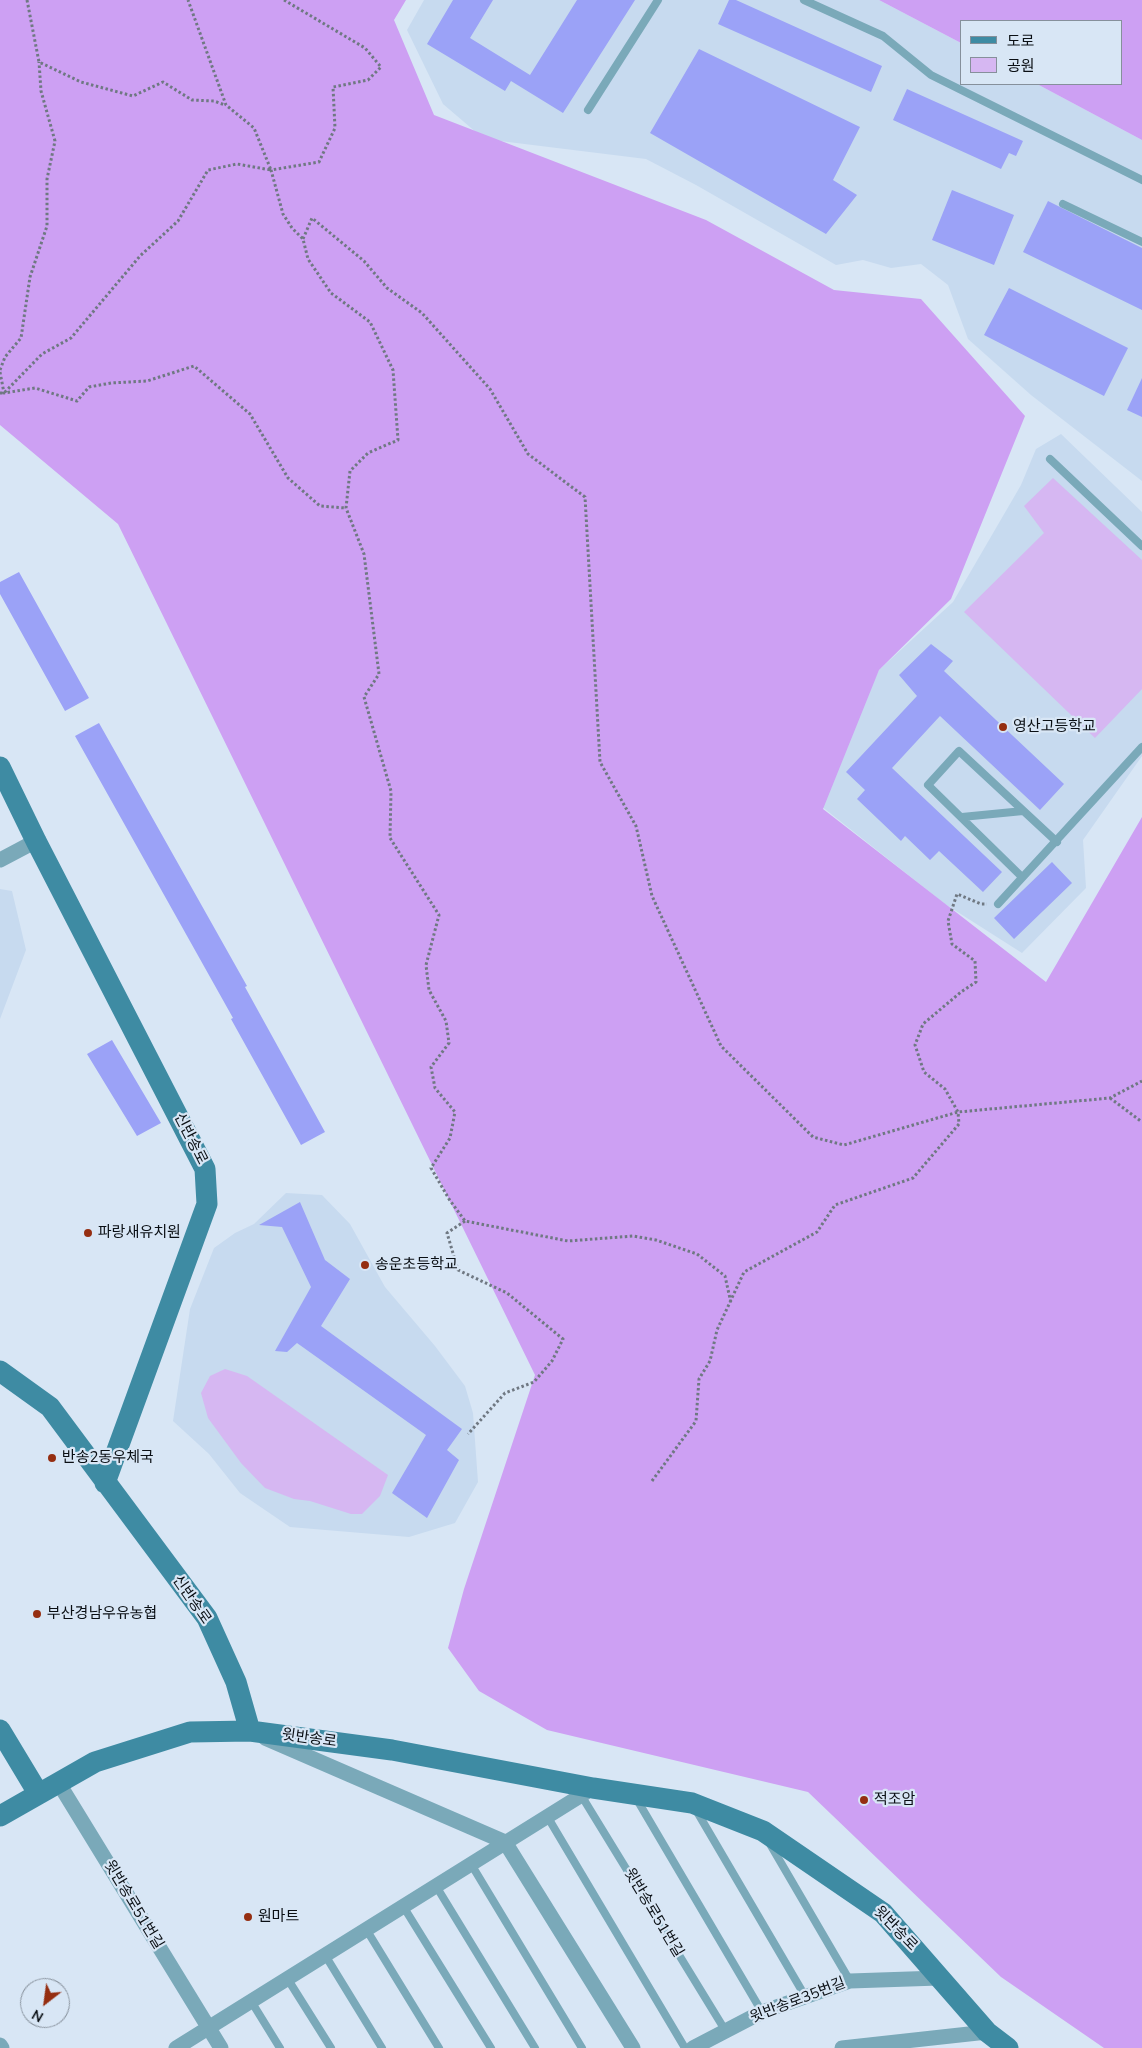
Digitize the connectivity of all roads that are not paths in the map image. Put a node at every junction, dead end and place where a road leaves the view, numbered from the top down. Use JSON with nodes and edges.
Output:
{"nodes":[{"id":1,"x":658,"y":0,"type":"edge"},
{"id":2,"x":804,"y":0,"type":"edge"},
{"id":3,"x":588,"y":110,"type":"dead end"},
{"id":4,"x":1142,"y":180,"type":"edge"},
{"id":5,"x":1063,"y":204,"type":"dead end"},
{"id":6,"x":1142,"y":242,"type":"edge"},
{"id":7,"x":1050,"y":459,"type":"dead end"},
{"id":8,"x":1142,"y":546,"type":"edge"},
{"id":9,"x":1142,"y":746,"type":"edge"},
{"id":10,"x":0,"y":768,"type":"edge"},
{"id":11,"x":1023,"y":811,"type":"junction"},
{"id":12,"x":962,"y":816,"type":"junction"},
{"id":13,"x":36,"y":841,"type":"junction"},
{"id":14,"x":1056,"y":842,"type":"junction"},
{"id":15,"x":0,"y":860,"type":"edge"},
{"id":16,"x":1022,"y":877,"type":"junction"},
{"id":17,"x":998,"y":904,"type":"road end"},
{"id":18,"x":0,"y":1371,"type":"edge"},
{"id":19,"x":105,"y":1483,"type":"junction"},
{"id":20,"x":0,"y":1730,"type":"edge"},
{"id":21,"x":250,"y":1731,"type":"junction"},
{"id":22,"x":58,"y":1782,"type":"junction"},
{"id":23,"x":587,"y":1791,"type":"junction"},
{"id":24,"x":632,"y":1792,"type":"junction"},
{"id":25,"x":38,"y":1793,"type":"junction"},
{"id":26,"x":692,"y":1803,"type":"junction"},
{"id":27,"x":0,"y":1816,"type":"edge"},
{"id":28,"x":547,"y":1816,"type":"junction"},
{"id":29,"x":763,"y":1831,"type":"junction"},
{"id":30,"x":505,"y":1842,"type":"junction"},
{"id":31,"x":471,"y":1864,"type":"junction"},
{"id":32,"x":436,"y":1886,"type":"junction"},
{"id":33,"x":403,"y":1906,"type":"junction"},
{"id":34,"x":366,"y":1929,"type":"junction"},
{"id":35,"x":324,"y":1955,"type":"junction"},
{"id":36,"x":287,"y":1978,"type":"junction"},
{"id":37,"x":939,"y":1978,"type":"junction"},
{"id":38,"x":850,"y":1981,"type":"junction"},
{"id":39,"x":805,"y":1996,"type":"junction"},
{"id":40,"x":250,"y":2002,"type":"junction"},
{"id":41,"x":762,"y":2012,"type":"junction"},
{"id":42,"x":208,"y":2028,"type":"junction"},
{"id":43,"x":725,"y":2030,"type":"junction"},
{"id":44,"x":987,"y":2032,"type":"junction"},
{"id":45,"x":0,"y":2045,"type":"edge"},
{"id":46,"x":2,"y":2048,"type":"edge"},
{"id":47,"x":176,"y":2048,"type":"edge"},
{"id":48,"x":221,"y":2048,"type":"edge"},
{"id":49,"x":280,"y":2048,"type":"edge"},
{"id":50,"x":331,"y":2048,"type":"edge"},
{"id":51,"x":382,"y":2048,"type":"edge"},
{"id":52,"x":439,"y":2048,"type":"edge"},
{"id":53,"x":491,"y":2048,"type":"edge"},
{"id":54,"x":535,"y":2048,"type":"edge"},
{"id":55,"x":582,"y":2048,"type":"edge"},
{"id":56,"x":633,"y":2048,"type":"edge"},
{"id":57,"x":685,"y":2048,"type":"edge"},
{"id":58,"x":693,"y":2048,"type":"edge"},
{"id":59,"x":842,"y":2048,"type":"edge"},
{"id":60,"x":1008,"y":2048,"type":"edge"}],
"edges":[{"from":1,"to":3,"type":"lane"},
{"from":2,"to":4,"type":"lane"},
{"from":5,"to":6,"type":"lane"},
{"from":7,"to":8,"type":"lane"},
{"from":9,"to":14,"type":"lane"},
{"from":10,"to":13,"type":"main road","name":"신반송로"},
{"from":11,"to":12,"type":"lane"},
{"from":11,"to":12,"type":"lane"},
{"from":11,"to":14,"type":"lane"},
{"from":12,"to":16,"type":"lane"},
{"from":13,"to":15,"type":"street"},
{"from":13,"to":19,"type":"main road","name":"신반송로"},
{"from":14,"to":16,"type":"lane"},
{"from":16,"to":17,"type":"lane"},
{"from":18,"to":19,"type":"main road","name":"신반송로"},
{"from":19,"to":21,"type":"main road","name":"신반송로"},
{"from":20,"to":25,"type":"main road"},
{"from":21,"to":22,"type":"main road","name":"윗반송로"},
{"from":21,"to":23,"type":"main road","name":"윗반송로"},
{"from":21,"to":30,"type":"street"},
{"from":22,"to":25,"type":"main road","name":"윗반송로"},
{"from":22,"to":42,"type":"street","name":"윗반송로51번길"},
{"from":23,"to":24,"type":"main road","name":"윗반송로"},
{"from":23,"to":28,"type":"street"},
{"from":23,"to":43,"type":"lane","name":"윗반송로51번길"},
{"from":24,"to":26,"type":"main road","name":"윗반송로"},
{"from":24,"to":41,"type":"lane"},
{"from":25,"to":27,"type":"main road","name":"윗반송로"},
{"from":26,"to":29,"type":"main road","name":"윗반송로"},
{"from":26,"to":39,"type":"lane"},
{"from":28,"to":30,"type":"street"},
{"from":28,"to":57,"type":"lane"},
{"from":29,"to":37,"type":"main road","name":"윗반송로"},
{"from":29,"to":38,"type":"lane"},
{"from":30,"to":31,"type":"street"},
{"from":30,"to":56,"type":"street"},
{"from":31,"to":32,"type":"street"},
{"from":31,"to":55,"type":"lane"},
{"from":32,"to":33,"type":"street"},
{"from":32,"to":54,"type":"lane"},
{"from":33,"to":34,"type":"street"},
{"from":33,"to":53,"type":"lane"},
{"from":34,"to":35,"type":"street"},
{"from":34,"to":52,"type":"lane"},
{"from":35,"to":36,"type":"street"},
{"from":35,"to":51,"type":"lane"},
{"from":36,"to":40,"type":"street"},
{"from":36,"to":50,"type":"lane"},
{"from":37,"to":38,"type":"street","name":"윗반송로35번길"},
{"from":37,"to":44,"type":"main road","name":"윗반송로"},
{"from":38,"to":39,"type":"street","name":"윗반송로35번길"},
{"from":39,"to":41,"type":"street","name":"윗반송로35번길"},
{"from":40,"to":42,"type":"street"},
{"from":40,"to":49,"type":"lane"},
{"from":41,"to":43,"type":"street","name":"윗반송로35번길"},
{"from":42,"to":47,"type":"street"},
{"from":42,"to":48,"type":"street","name":"윗반송로51번길"},
{"from":43,"to":58,"type":"street","name":"윗반송로35번길"},
{"from":44,"to":59,"type":"street"},
{"from":44,"to":60,"type":"main road","name":"윗반송로"},
{"from":45,"to":46,"type":"street"}]}
